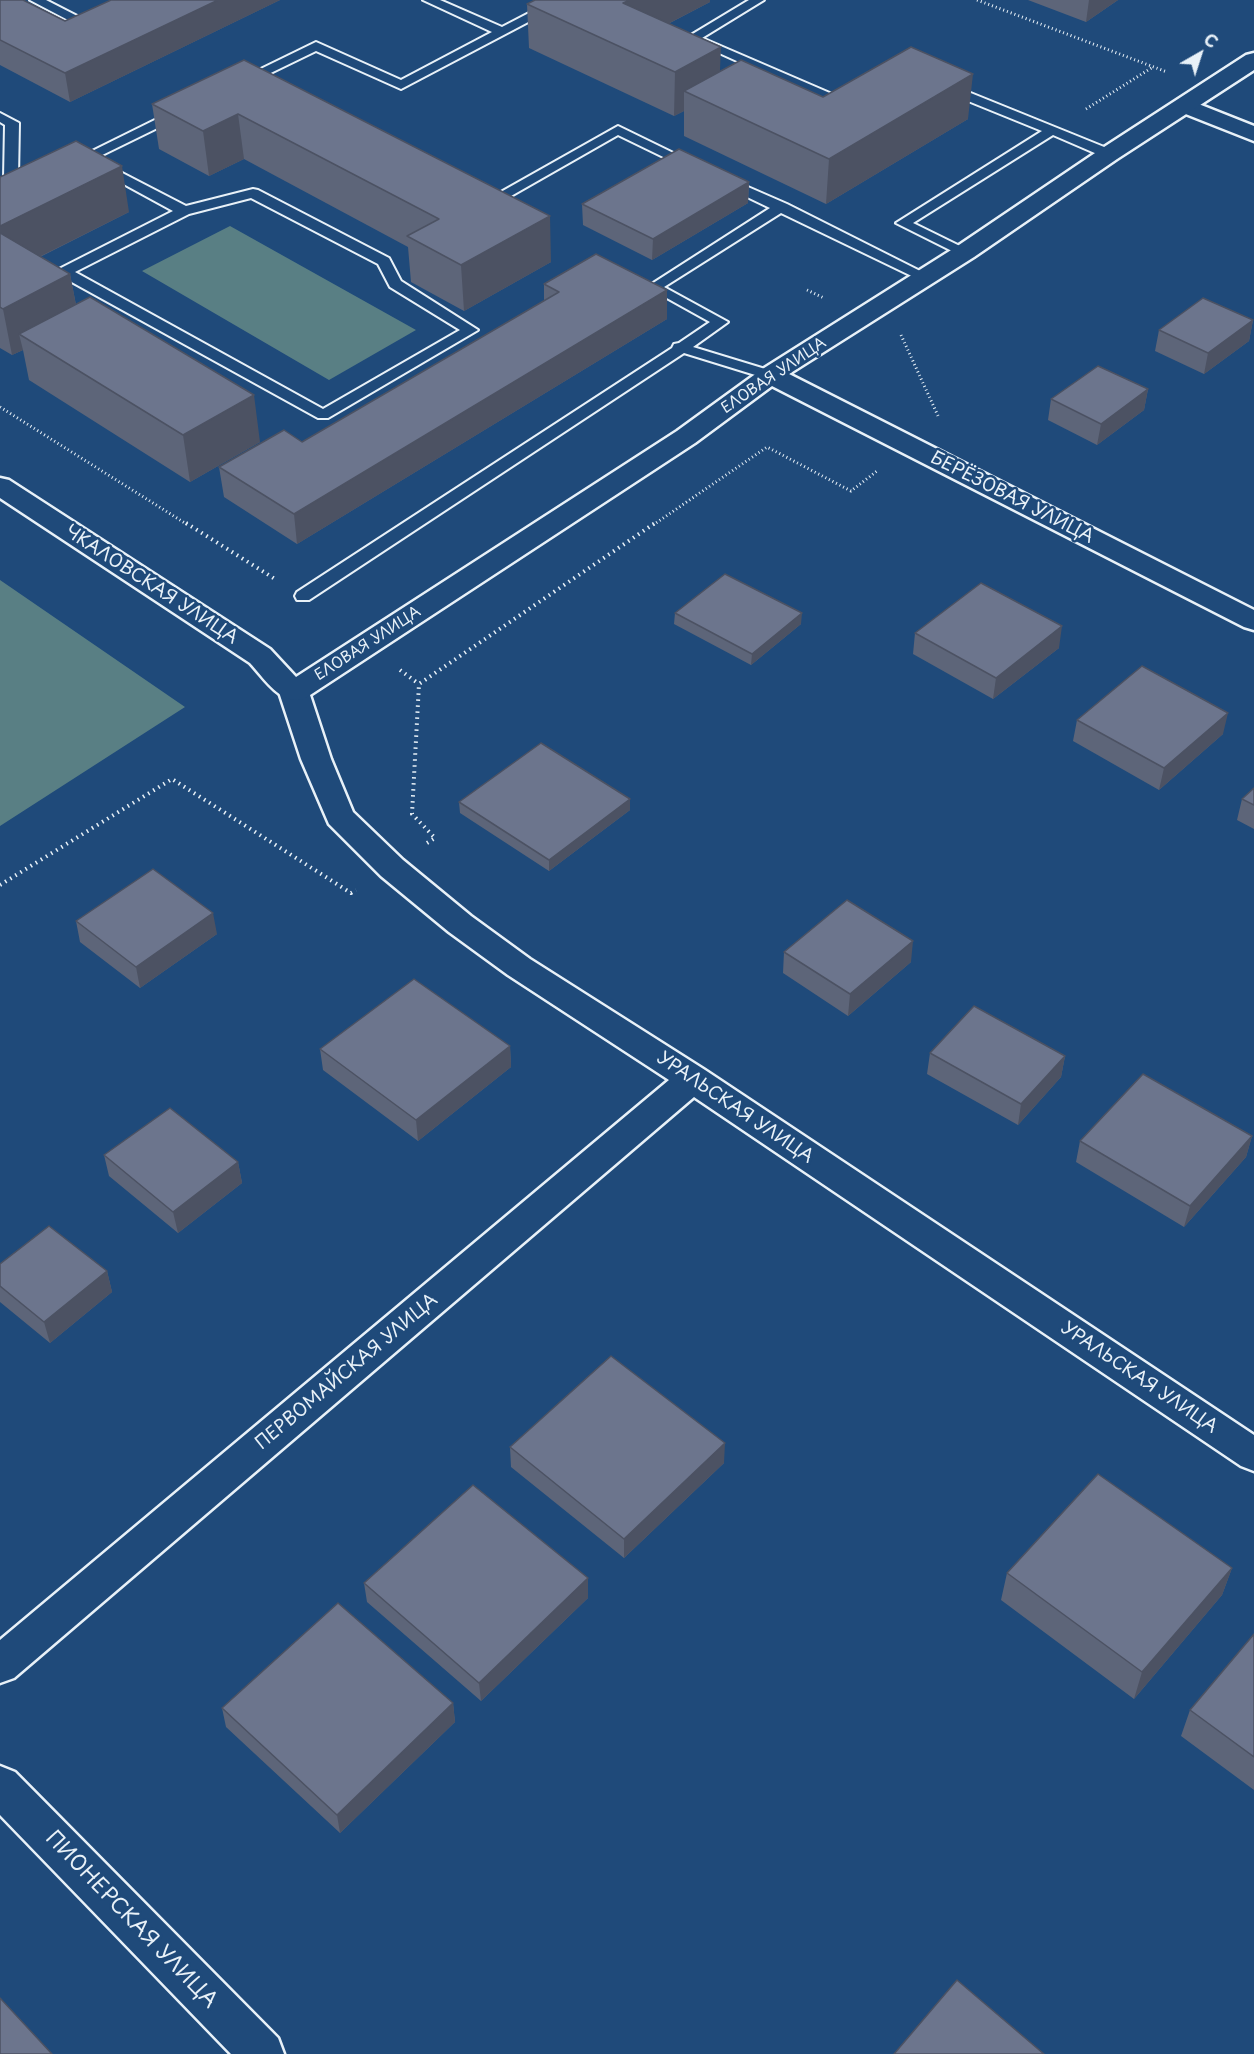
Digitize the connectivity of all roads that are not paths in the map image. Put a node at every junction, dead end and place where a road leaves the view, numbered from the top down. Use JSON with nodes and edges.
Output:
{"nodes":[{"id":1,"x":36,"y":0,"type":"edge"},
{"id":2,"x":145,"y":0,"type":"edge"},
{"id":3,"x":429,"y":0,"type":"edge"},
{"id":4,"x":564,"y":0,"type":"edge"},
{"id":5,"x":758,"y":0,"type":"edge"},
{"id":6,"x":502,"y":32,"type":"junction"},
{"id":7,"x":1254,"y":60,"type":"edge"},
{"id":8,"x":932,"y":82,"type":"edge"},
{"id":9,"x":232,"y":87,"type":"edge"},
{"id":10,"x":859,"y":101,"type":"edge"},
{"id":11,"x":1186,"y":106,"type":"junction"},
{"id":12,"x":190,"y":107,"type":"edge"},
{"id":13,"x":0,"y":117,"type":"edge"},
{"id":14,"x":1052,"y":130,"type":"junction"},
{"id":15,"x":1254,"y":134,"type":"edge"},
{"id":16,"x":1109,"y":154,"type":"junction"},
{"id":17,"x":85,"y":158,"type":"junction"},
{"id":18,"x":69,"y":166,"type":"edge"},
{"id":19,"x":11,"y":179,"type":"edge"},
{"id":20,"x":499,"y":197,"type":"edge"},
{"id":21,"x":782,"y":207,"type":"junction"},
{"id":22,"x":184,"y":211,"type":"junction"},
{"id":23,"x":965,"y":252,"type":"junction"},
{"id":24,"x":925,"y":277,"type":"junction"},
{"id":25,"x":680,"y":347,"type":"junction"},
{"id":26,"x":770,"y":375,"type":"junction"},
{"id":27,"x":0,"y":486,"type":"edge"},
{"id":28,"x":303,"y":596,"type":"road end"},
{"id":29,"x":1254,"y":621,"type":"edge"},
{"id":30,"x":294,"y":692,"type":"junction"},
{"id":31,"x":693,"y":1079,"type":"junction"},
{"id":32,"x":1254,"y":1455,"type":"edge"},
{"id":33,"x":0,"y":1665,"type":"edge"},
{"id":34,"x":0,"y":1786,"type":"edge"},
{"id":35,"x":262,"y":2054,"type":"edge"}],
"edges":[{"from":1,"to":2,"type":"lane"},
{"from":3,"to":6,"type":"lane"},
{"from":4,"to":6,"type":"lane"},
{"from":5,"to":10,"type":"lane"},
{"from":6,"to":9,"type":"lane"},
{"from":7,"to":11,"type":"street","name":"ЕЛОВАЯ УЛИЦА"},
{"from":8,"to":14,"type":"lane"},
{"from":11,"to":15,"type":"street"},
{"from":11,"to":16,"type":"street","name":"ЕЛОВАЯ УЛИЦА"},
{"from":12,"to":17,"type":"lane"},
{"from":13,"to":19,"type":"lane"},
{"from":14,"to":16,"type":"lane"},
{"from":14,"to":23,"type":"lane"},
{"from":16,"to":23,"type":"street","name":"ЕЛОВАЯ УЛИЦА"},
{"from":17,"to":18,"type":"lane"},
{"from":17,"to":22,"type":"lane"},
{"from":20,"to":21,"type":"lane"},
{"from":21,"to":24,"type":"lane"},
{"from":21,"to":25,"type":"lane"},
{"from":22,"to":22,"type":"lane"},
{"from":23,"to":24,"type":"street","name":"ЕЛОВАЯ УЛИЦА"},
{"from":24,"to":26,"type":"street","name":"ЕЛОВАЯ УЛИЦА"},
{"from":25,"to":26,"type":"lane"},
{"from":25,"to":28,"type":"lane"},
{"from":26,"to":29,"type":"street","name":"БЕРЁЗОВАЯ УЛИЦА"},
{"from":26,"to":30,"type":"street","name":"ЕЛОВАЯ УЛИЦА"},
{"from":27,"to":30,"type":"street","name":"ЧКАЛОВСКАЯ УЛИЦА"},
{"from":30,"to":31,"type":"street","name":"УРАЛЬСКАЯ УЛИЦА"},
{"from":31,"to":32,"type":"street","name":"УРАЛЬСКАЯ УЛИЦА"},
{"from":31,"to":33,"type":"street","name":"ПЕРВОМАЙСКАЯ УЛИЦА"},
{"from":34,"to":35,"type":"street","name":"ПИОНЕРСКАЯ УЛИЦА"}]}
